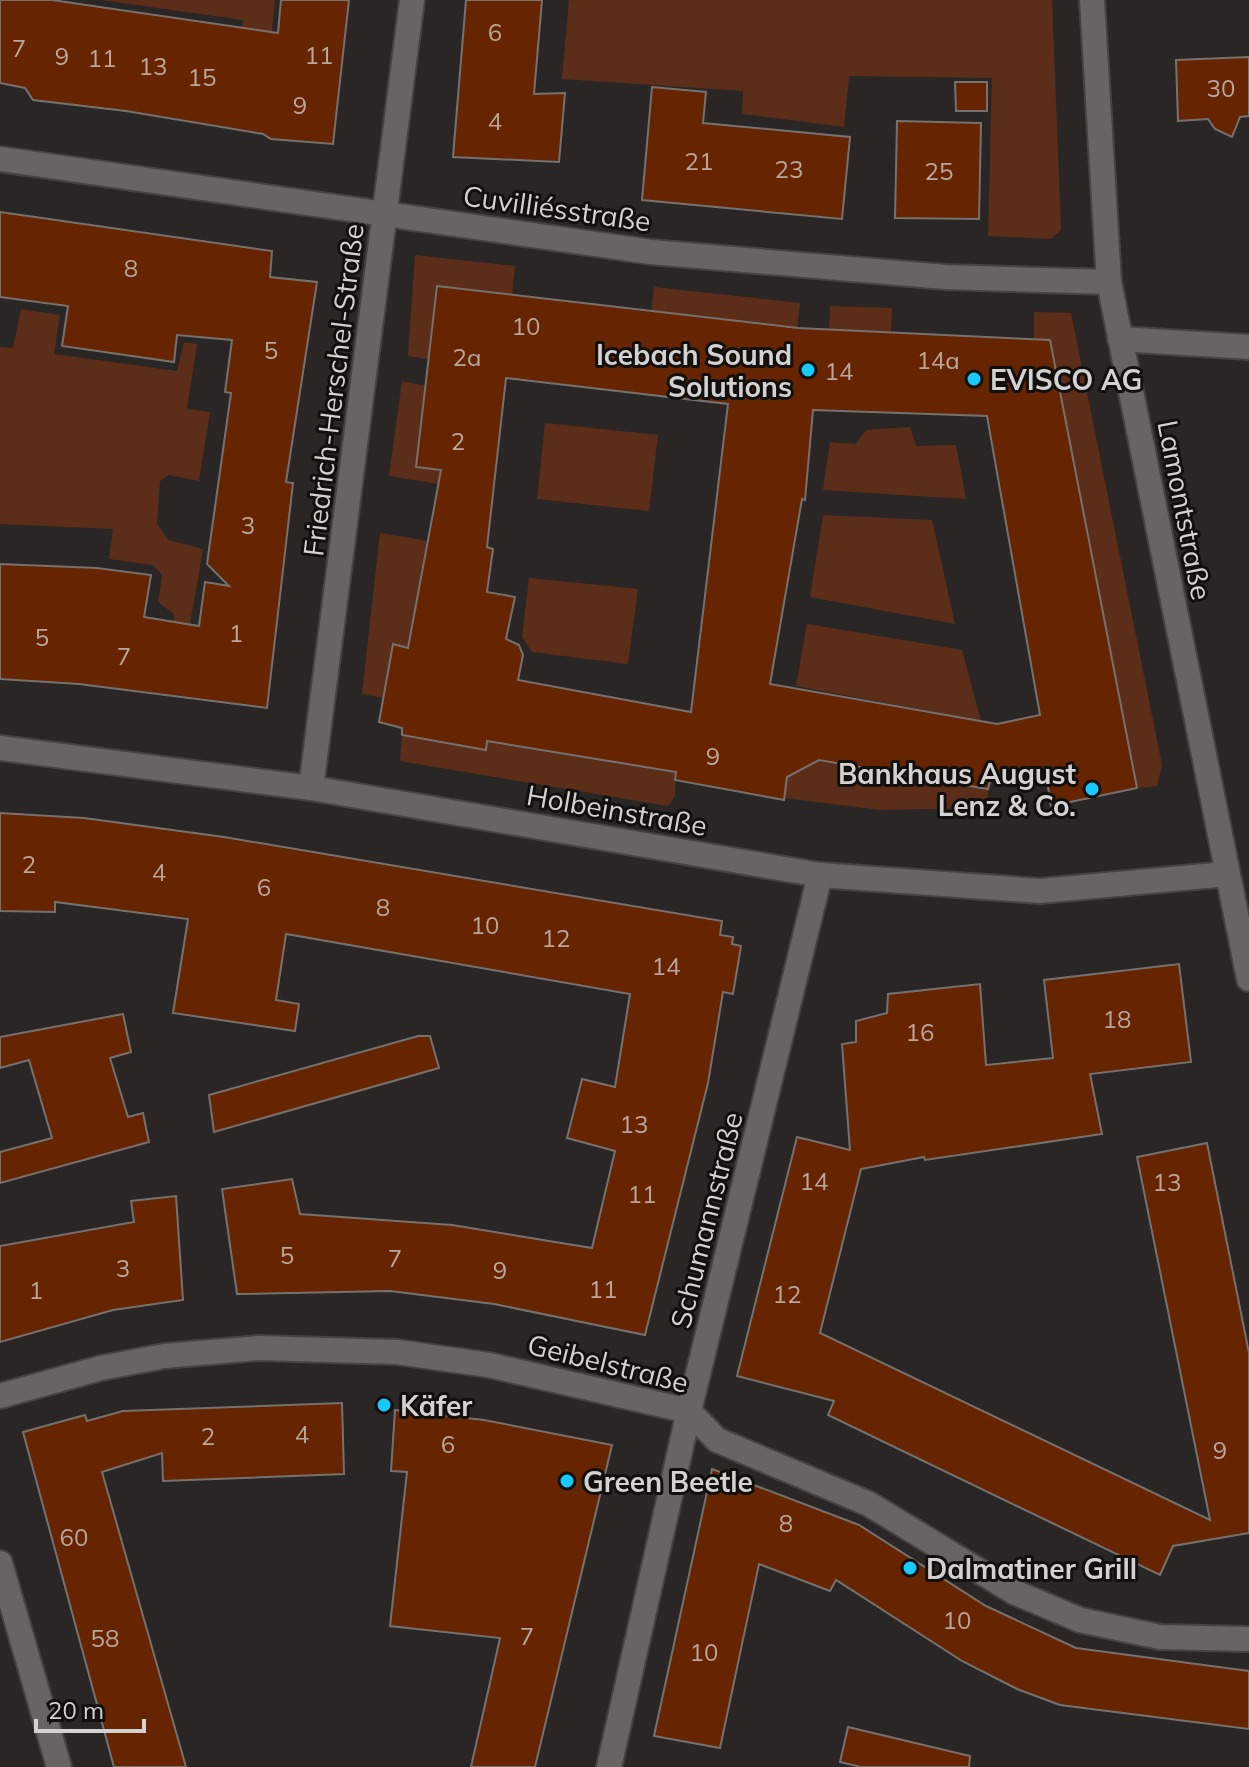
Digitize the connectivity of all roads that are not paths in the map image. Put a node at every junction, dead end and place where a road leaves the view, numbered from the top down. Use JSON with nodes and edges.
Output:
{"nodes":[{"id":1,"x":412,"y":0,"type":"edge"},
{"id":2,"x":1092,"y":0,"type":"edge"},
{"id":3,"x":0,"y":159,"type":"edge"},
{"id":4,"x":386,"y":216,"type":"junction"},
{"id":5,"x":1109,"y":282,"type":"junction"},
{"id":6,"x":1120,"y":339,"type":"junction"},
{"id":7,"x":1249,"y":347,"type":"edge"},
{"id":8,"x":0,"y":748,"type":"edge"},
{"id":9,"x":311,"y":788,"type":"junction"},
{"id":10,"x":1227,"y":874,"type":"junction"},
{"id":11,"x":820,"y":875,"type":"junction"},
{"id":12,"x":1241,"y":897,"type":"edge"},
{"id":13,"x":1249,"y":979,"type":"edge"},
{"id":14,"x":0,"y":1396,"type":"edge"},
{"id":15,"x":689,"y":1411,"type":"junction"},
{"id":16,"x":0,"y":1563,"type":"edge"},
{"id":17,"x":1249,"y":1639,"type":"edge"},
{"id":18,"x":59,"y":1767,"type":"edge"},
{"id":19,"x":609,"y":1767,"type":"edge"}],
"edges":[{"from":1,"to":4,"type":"street","name":"Friedrich-Herschel-Straße"},
{"from":2,"to":5,"type":"street","name":"Lamontstraße"},
{"from":3,"to":4,"type":"street","name":"Cuvilliésstraße"},
{"from":4,"to":5,"type":"street","name":"Cuvilliésstraße"},
{"from":4,"to":9,"type":"street","name":"Friedrich-Herschel-Straße"},
{"from":5,"to":6,"type":"street","name":"Lamontstraße"},
{"from":6,"to":7,"type":"street"},
{"from":6,"to":10,"type":"street","name":"Lamontstraße"},
{"from":8,"to":9,"type":"street","name":"Holbeinstraße"},
{"from":9,"to":11,"type":"street","name":"Holbeinstraße"},
{"from":10,"to":11,"type":"street","name":"Holbeinstraße"},
{"from":10,"to":12,"type":"street","name":"Lamontstraße"},
{"from":11,"to":15,"type":"street","name":"Schumannstraße"},
{"from":12,"to":13,"type":"street","name":"Lamontstraße"},
{"from":14,"to":15,"type":"street","name":"Geibelstraße"},
{"from":15,"to":17,"type":"street","name":"Geibelstraße"},
{"from":15,"to":19,"type":"street","name":"Schumannstraße"},
{"from":16,"to":18,"type":"street"}]}
